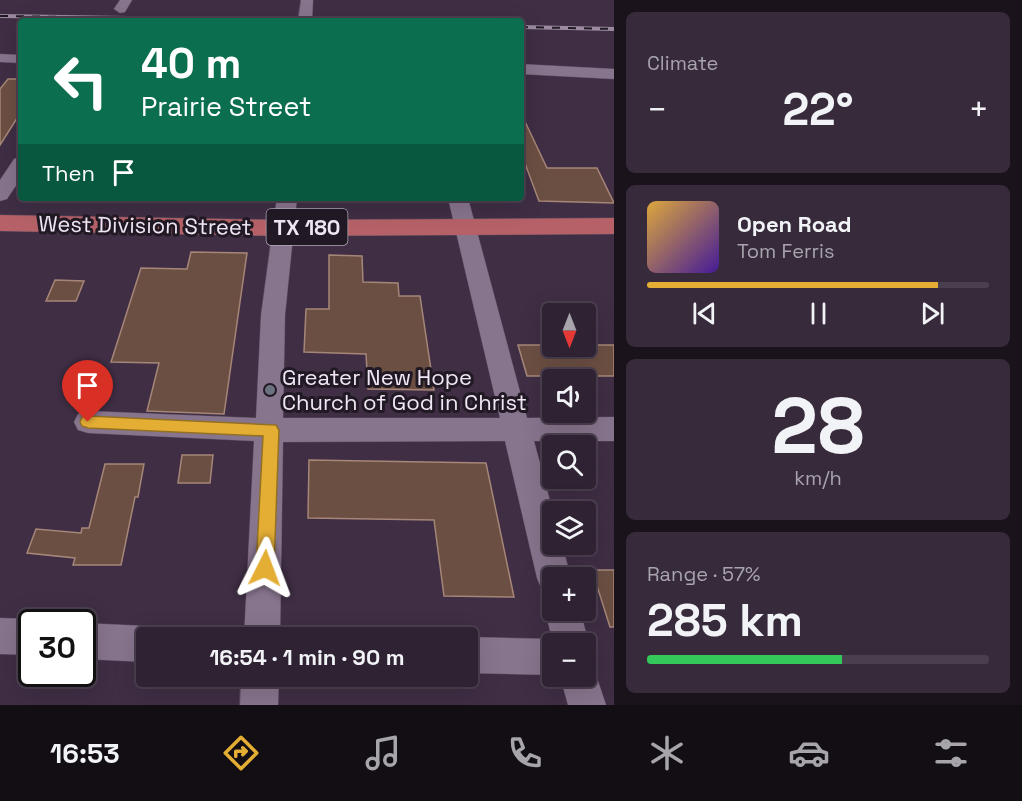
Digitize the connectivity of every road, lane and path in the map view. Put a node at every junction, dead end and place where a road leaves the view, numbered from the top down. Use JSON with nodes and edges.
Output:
{"nodes":[{"id":1,"x":308,"y":0,"type":"edge"},
{"id":2,"x":305,"y":18,"type":"edge"},
{"id":3,"x":0,"y":58,"type":"edge"},
{"id":4,"x":18,"y":59,"type":"edge"},
{"id":5,"x":524,"y":69,"type":"edge"},
{"id":6,"x":609,"y":74,"type":"edge"},
{"id":7,"x":614,"y":88,"type":"edge"},
{"id":8,"x":18,"y":168,"type":"edge"},
{"id":9,"x":0,"y":195,"type":"edge"},
{"id":10,"x":287,"y":201,"type":"edge"},
{"id":11,"x":459,"y":201,"type":"edge"},
{"id":12,"x":0,"y":223,"type":"edge"},
{"id":13,"x":614,"y":226,"type":"edge"},
{"id":14,"x":466,"y":227,"type":"junction"},
{"id":15,"x":283,"y":228,"type":"junction"},
{"id":16,"x":88,"y":422,"type":"dead end"},
{"id":17,"x":517,"y":429,"type":"junction"},
{"id":18,"x":614,"y":429,"type":"edge"},
{"id":19,"x":271,"y":430,"type":"junction"},
{"id":20,"x":551,"y":567,"type":"edge"},
{"id":21,"x":262,"y":627,"type":"edge"},
{"id":22,"x":0,"y":636,"type":"edge"},
{"id":23,"x":18,"y":637,"type":"edge"},
{"id":24,"x":96,"y":641,"type":"edge"},
{"id":25,"x":136,"y":643,"type":"edge"},
{"id":26,"x":478,"y":656,"type":"edge"},
{"id":27,"x":542,"y":657,"type":"edge"},
{"id":28,"x":260,"y":687,"type":"edge"},
{"id":29,"x":582,"y":687,"type":"edge"},
{"id":30,"x":259,"y":705,"type":"edge"},
{"id":31,"x":587,"y":705,"type":"edge"}],
"edges":[{"from":1,"to":2,"type":"street"},
{"from":3,"to":4,"type":"street"},
{"from":5,"to":6,"type":"street"},
{"from":6,"to":7,"type":"street"},
{"from":8,"to":9,"type":"street"},
{"from":10,"to":15,"type":"street"},
{"from":11,"to":14,"type":"street"},
{"from":12,"to":15,"type":"main road","name":"West Division Street","number":"TX 180"},
{"from":13,"to":14,"type":"main road","name":"West Division Street","number":"TX 180"},
{"from":14,"to":15,"type":"main road","name":"West Division Street","number":"TX 180"},
{"from":14,"to":17,"type":"street"},
{"from":15,"to":19,"type":"street"},
{"from":16,"to":19,"type":"street"},
{"from":17,"to":18,"type":"street"},
{"from":17,"to":19,"type":"street"},
{"from":17,"to":20,"type":"street"},
{"from":19,"to":21,"type":"street"},
{"from":22,"to":23,"type":"street"},
{"from":24,"to":25,"type":"street"},
{"from":26,"to":27,"type":"street"},
{"from":28,"to":30,"type":"street"},
{"from":29,"to":31,"type":"street"}]}
